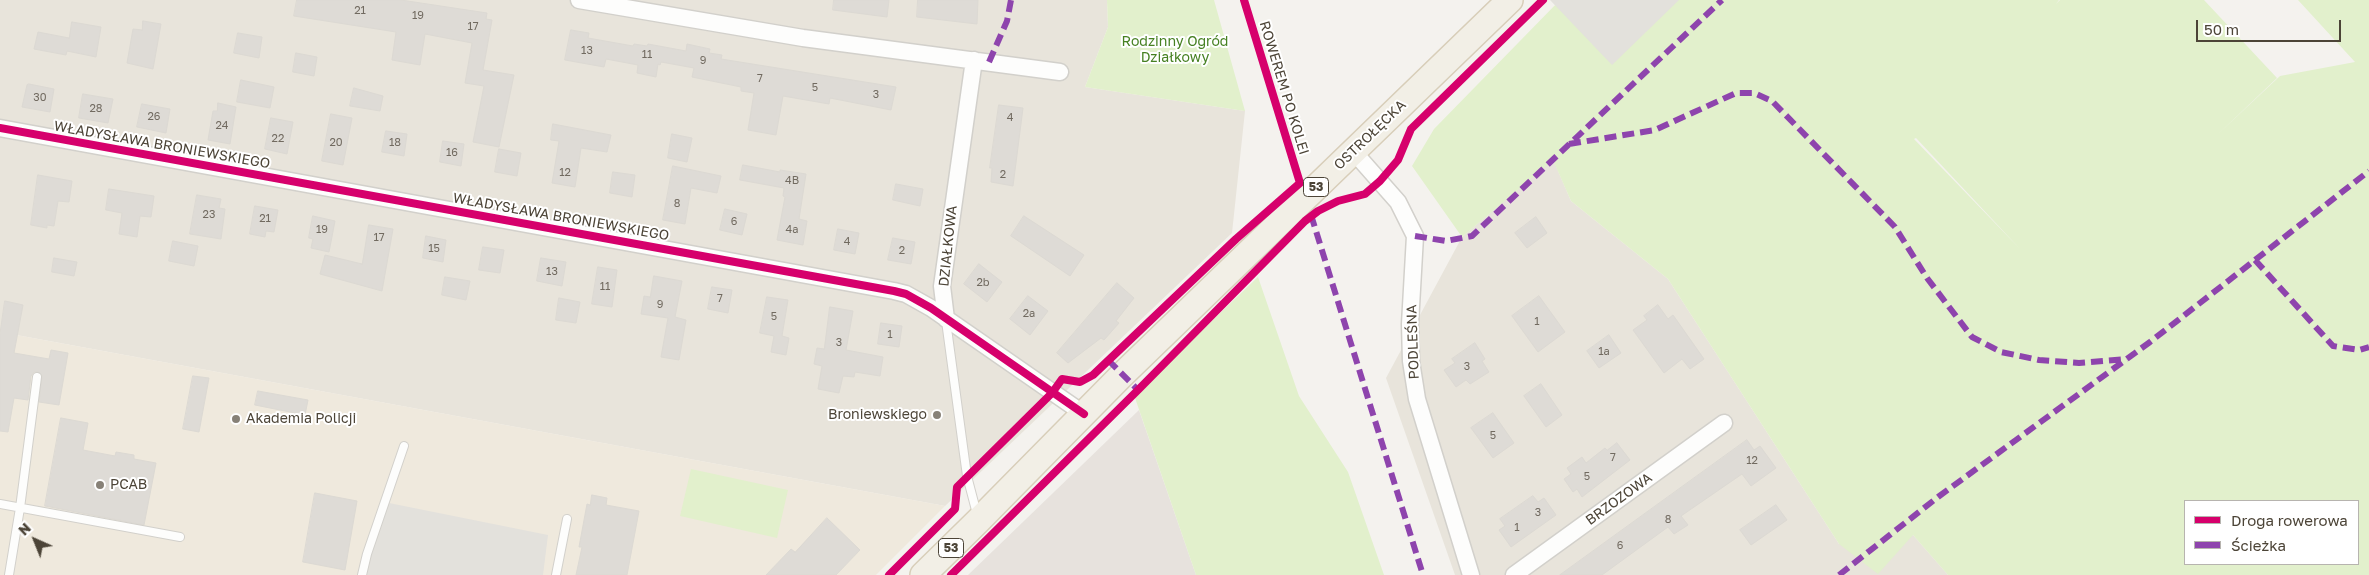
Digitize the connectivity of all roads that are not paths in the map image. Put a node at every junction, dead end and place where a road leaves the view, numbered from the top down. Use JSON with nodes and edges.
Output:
{"nodes":[{"id":1,"x":579,"y":0,"type":"edge"},
{"id":2,"x":1510,"y":0,"type":"edge"},
{"id":3,"x":974,"y":60,"type":"junction"},
{"id":4,"x":1060,"y":72,"type":"dead end"},
{"id":5,"x":0,"y":128,"type":"edge"},
{"id":6,"x":1354,"y":151,"type":"junction"},
{"id":7,"x":946,"y":319,"type":"junction"},
{"id":8,"x":37,"y":377,"type":"dead end"},
{"id":9,"x":1084,"y":414,"type":"junction"},
{"id":10,"x":1724,"y":423,"type":"dead end"},
{"id":11,"x":404,"y":446,"type":"dead end"},
{"id":12,"x":0,"y":504,"type":"edge"},
{"id":13,"x":20,"y":508,"type":"junction"},
{"id":14,"x":567,"y":519,"type":"dead end"},
{"id":15,"x":978,"y":521,"type":"junction"},
{"id":16,"x":180,"y":536,"type":"dead end"},
{"id":17,"x":9,"y":575,"type":"edge"},
{"id":18,"x":362,"y":575,"type":"edge"},
{"id":19,"x":556,"y":575,"type":"edge"},
{"id":20,"x":923,"y":575,"type":"edge"},
{"id":21,"x":1471,"y":575,"type":"edge"},
{"id":22,"x":1514,"y":575,"type":"edge"}],
"edges":[{"from":1,"to":3,"type":"street"},
{"from":2,"to":6,"type":"main road","name":"OSTROŁĘCKA","number":"53"},
{"from":3,"to":4,"type":"street"},
{"from":3,"to":7,"type":"street","name":"DZIAŁKOWA"},
{"from":5,"to":7,"type":"street","name":"WŁADYSŁAWA BRONIEWSKIEGO"},
{"from":6,"to":9,"type":"main road","name":"OSTROŁĘCKA","number":"53"},
{"from":6,"to":21,"type":"street","name":"PODLEŚNA"},
{"from":7,"to":9,"type":"street","name":"WŁADYSŁAWA BRONIEWSKIEGO"},
{"from":7,"to":15,"type":"lane","name":"DZIAŁKOWA"},
{"from":8,"to":13,"type":"lane"},
{"from":9,"to":15,"type":"main road","number":"53"},
{"from":10,"to":22,"type":"street","name":"BRZOZOWA"},
{"from":11,"to":18,"type":"lane"},
{"from":12,"to":13,"type":"lane"},
{"from":13,"to":16,"type":"lane"},
{"from":13,"to":17,"type":"lane"},
{"from":14,"to":19,"type":"lane"},
{"from":15,"to":20,"type":"main road","number":"53"}]}
